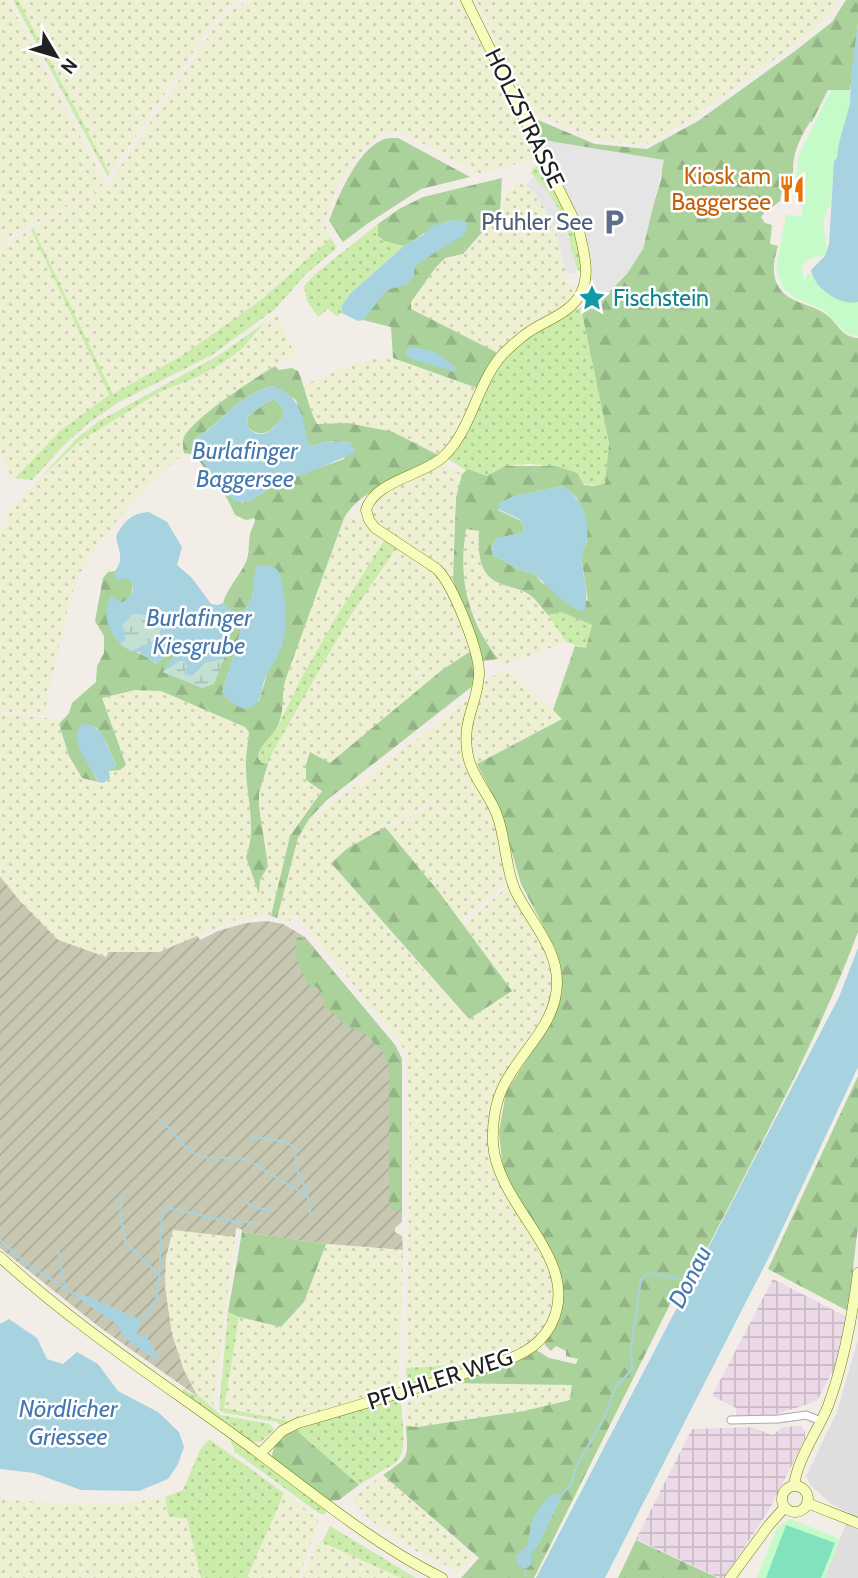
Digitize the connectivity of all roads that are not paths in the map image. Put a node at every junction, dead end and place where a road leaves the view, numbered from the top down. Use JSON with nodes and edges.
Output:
{"nodes":[{"id":1,"x":466,"y":0,"type":"edge"},
{"id":2,"x":531,"y":915,"type":"joint"},
{"id":3,"x":0,"y":1257,"type":"edge"},
{"id":4,"x":858,"y":1273,"type":"edge"},
{"id":5,"x":731,"y":1420,"type":"dead end"},
{"id":6,"x":821,"y":1421,"type":"junction"},
{"id":7,"x":260,"y":1454,"type":"junction"},
{"id":8,"x":794,"y":1486,"type":"junction"},
{"id":9,"x":807,"y":1503,"type":"junction"},
{"id":10,"x":785,"y":1507,"type":"junction"},
{"id":11,"x":858,"y":1524,"type":"edge"},
{"id":12,"x":442,"y":1578,"type":"edge"},
{"id":13,"x":730,"y":1578,"type":"edge"}],
"edges":[{"from":1,"to":2,"type":"street","name":"HOLZSTRASSE"},
{"from":2,"to":7,"type":"street","name":"PFUHLER WEG"},
{"from":3,"to":7,"type":"street"},
{"from":4,"to":6,"type":"street"},
{"from":5,"to":6,"type":"street"},
{"from":6,"to":8,"type":"street"},
{"from":7,"to":12,"type":"street"},
{"from":8,"to":9,"type":"street"},
{"from":8,"to":10,"type":"street"},
{"from":9,"to":10,"type":"street"},
{"from":9,"to":11,"type":"street"},
{"from":10,"to":13,"type":"street"}]}
